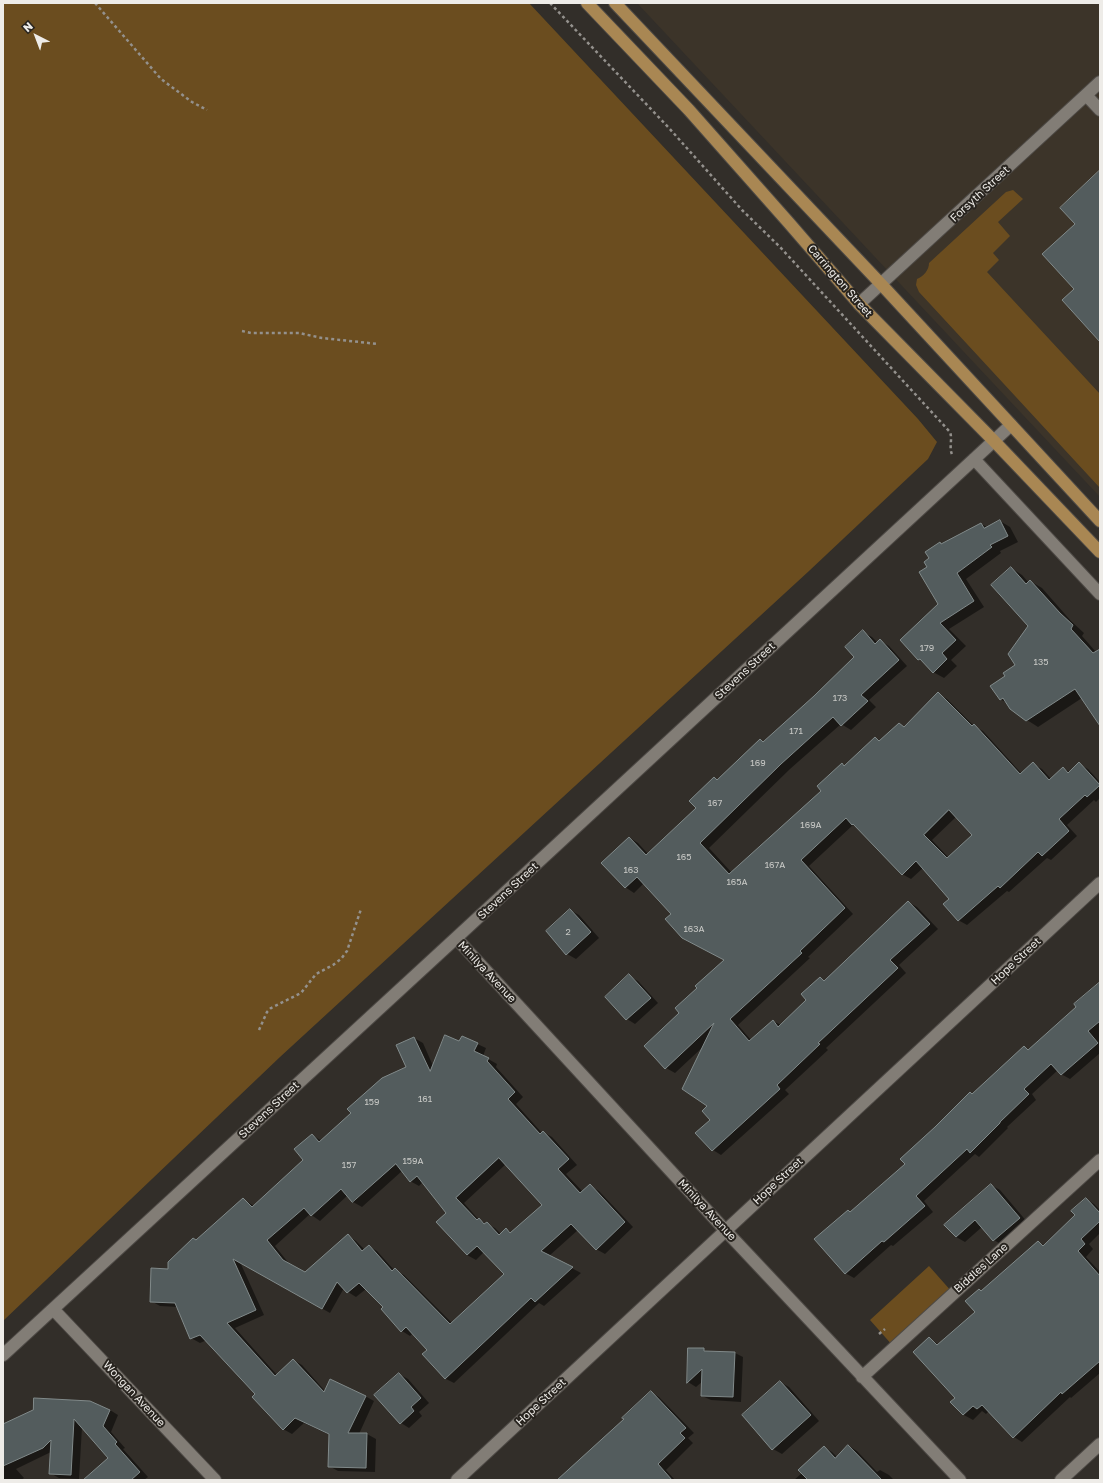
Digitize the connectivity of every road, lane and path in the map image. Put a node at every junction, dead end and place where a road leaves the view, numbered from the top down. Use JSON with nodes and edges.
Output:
{"nodes":[{"id":1,"x":95,"y":3,"type":"edge"},
{"id":2,"x":550,"y":3,"type":"edge"},
{"id":3,"x":588,"y":3,"type":"edge"},
{"id":4,"x":615,"y":3,"type":"edge"},
{"id":5,"x":1100,"y":82,"type":"edge"},
{"id":6,"x":1086,"y":95,"type":"junction"},
{"id":7,"x":206,"y":110,"type":"dead end"},
{"id":8,"x":1100,"y":110,"type":"edge"},
{"id":9,"x":881,"y":284,"type":"junction"},
{"id":10,"x":858,"y":304,"type":"junction"},
{"id":11,"x":242,"y":331,"type":"dead end"},
{"id":12,"x":378,"y":344,"type":"dead end"},
{"id":13,"x":1011,"y":425,"type":"junction"},
{"id":14,"x":994,"y":441,"type":"junction"},
{"id":15,"x":974,"y":459,"type":"junction"},
{"id":16,"x":964,"y":468,"type":"junction"},
{"id":17,"x":1100,"y":521,"type":"edge"},
{"id":18,"x":1100,"y":552,"type":"edge"},
{"id":19,"x":1100,"y":594,"type":"edge"},
{"id":20,"x":1100,"y":883,"type":"edge"},
{"id":21,"x":361,"y":909,"type":"dead end"},
{"id":22,"x":456,"y":938,"type":"junction"},
{"id":23,"x":259,"y":1030,"type":"dead end"},
{"id":24,"x":1100,"y":1160,"type":"edge"},
{"id":25,"x":725,"y":1230,"type":"junction"},
{"id":26,"x":53,"y":1308,"type":"junction"},
{"id":27,"x":885,"y":1329,"type":"dead end"},
{"id":28,"x":879,"y":1334,"type":"dead end"},
{"id":29,"x":3,"y":1355,"type":"edge"},
{"id":30,"x":862,"y":1377,"type":"junction"},
{"id":31,"x":1100,"y":1444,"type":"edge"},
{"id":32,"x":215,"y":1480,"type":"edge"},
{"id":33,"x":457,"y":1480,"type":"edge"},
{"id":34,"x":960,"y":1480,"type":"edge"},
{"id":35,"x":1061,"y":1480,"type":"edge"}],
"edges":[{"from":1,"to":7,"type":"path"},
{"from":2,"to":16,"type":"path"},
{"from":3,"to":10,"type":"main road","name":"Carrington Street"},
{"from":4,"to":9,"type":"main road"},
{"from":5,"to":6,"type":"street","name":"Forsyth Street"},
{"from":6,"to":8,"type":"street"},
{"from":6,"to":9,"type":"street","name":"Forsyth Street"},
{"from":9,"to":10,"type":"street","name":"Forsyth Street"},
{"from":9,"to":13,"type":"main road"},
{"from":10,"to":14,"type":"main road","name":"Carrington Street"},
{"from":11,"to":12,"type":"path"},
{"from":13,"to":14,"type":"street","name":"Stevens Street"},
{"from":13,"to":17,"type":"main road"},
{"from":14,"to":15,"type":"street","name":"Stevens Street"},
{"from":14,"to":18,"type":"main road","name":"Carrington Street"},
{"from":15,"to":16,"type":"street","name":"Stevens Street"},
{"from":15,"to":19,"type":"street"},
{"from":16,"to":22,"type":"street","name":"Stevens Street"},
{"from":20,"to":25,"type":"street","name":"Hope Street"},
{"from":21,"to":23,"type":"path"},
{"from":22,"to":25,"type":"street","name":"Minilya Avenue"},
{"from":22,"to":26,"type":"street","name":"Stevens Street"},
{"from":24,"to":30,"type":"street","name":"Biddles Lane"},
{"from":25,"to":30,"type":"street","name":"Minilya Avenue"},
{"from":25,"to":33,"type":"street","name":"Hope Street"},
{"from":26,"to":29,"type":"street","name":"Stevens Street"},
{"from":26,"to":32,"type":"street","name":"Wongan Avenue"},
{"from":27,"to":28,"type":"path"},
{"from":30,"to":34,"type":"street","name":"Minilya Avenue"},
{"from":31,"to":35,"type":"street"}]}
